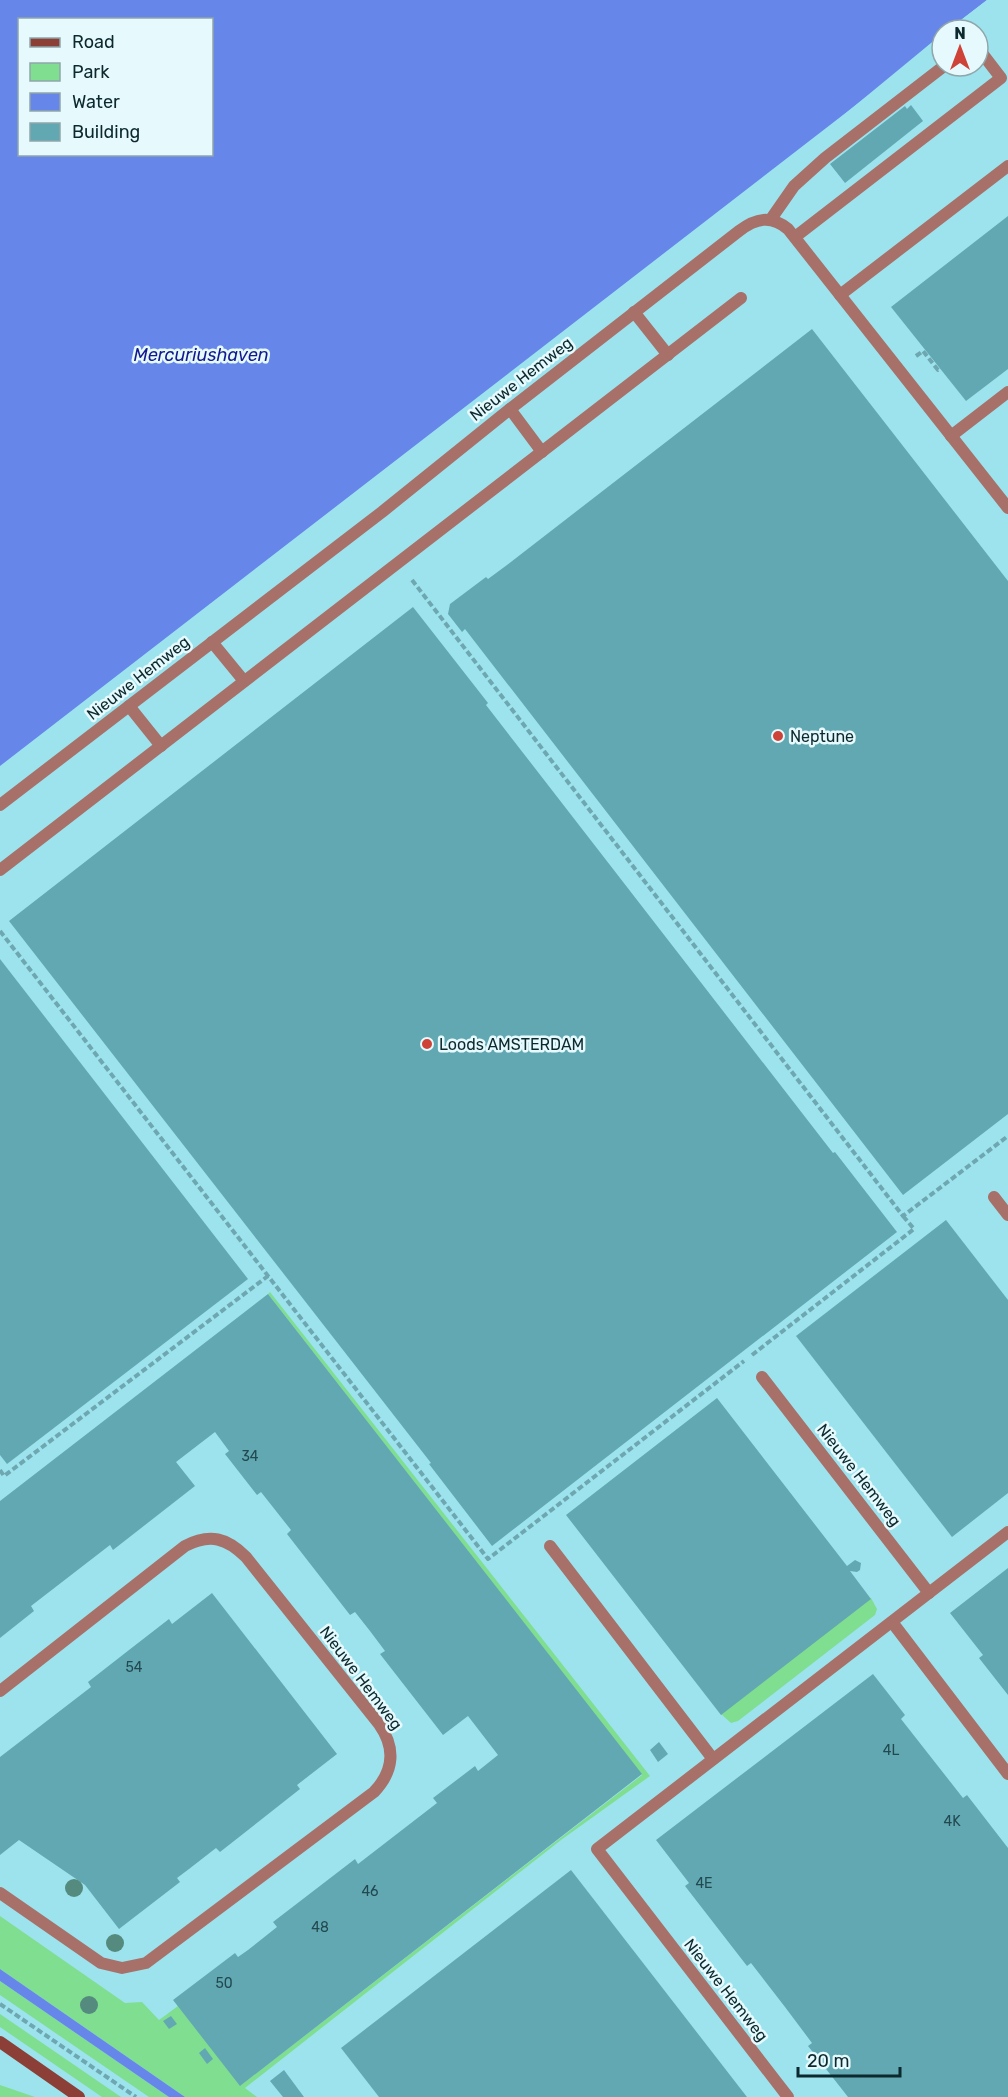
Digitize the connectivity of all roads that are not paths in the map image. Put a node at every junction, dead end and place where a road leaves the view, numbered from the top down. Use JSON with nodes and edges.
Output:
{"nodes":[{"id":1,"x":990,"y":61,"type":"edge"},
{"id":2,"x":930,"y":77,"type":"edge"},
{"id":3,"x":1006,"y":79,"type":"edge"},
{"id":4,"x":1008,"y":166,"type":"edge"},
{"id":5,"x":771,"y":219,"type":"junction"},
{"id":6,"x":795,"y":237,"type":"junction"},
{"id":7,"x":840,"y":295,"type":"junction"},
{"id":8,"x":741,"y":298,"type":"dead end"},
{"id":9,"x":634,"y":312,"type":"junction"},
{"id":10,"x":668,"y":355,"type":"junction"},
{"id":11,"x":1008,"y":392,"type":"edge"},
{"id":12,"x":510,"y":409,"type":"junction"},
{"id":13,"x":951,"y":436,"type":"junction"},
{"id":14,"x":542,"y":452,"type":"junction"},
{"id":15,"x":1008,"y":508,"type":"edge"},
{"id":16,"x":212,"y":642,"type":"junction"},
{"id":17,"x":244,"y":681,"type":"junction"},
{"id":18,"x":129,"y":706,"type":"junction"},
{"id":19,"x":161,"y":746,"type":"junction"},
{"id":20,"x":0,"y":806,"type":"edge"},
{"id":21,"x":0,"y":870,"type":"edge"},
{"id":22,"x":994,"y":1197,"type":"dead end"},
{"id":23,"x":1008,"y":1215,"type":"edge"},
{"id":24,"x":762,"y":1377,"type":"dead end"},
{"id":25,"x":1008,"y":1532,"type":"edge"},
{"id":26,"x":550,"y":1546,"type":"dead end"},
{"id":27,"x":929,"y":1593,"type":"junction"},
{"id":28,"x":892,"y":1622,"type":"junction"},
{"id":29,"x":0,"y":1691,"type":"edge"},
{"id":30,"x":713,"y":1759,"type":"junction"},
{"id":31,"x":1008,"y":1774,"type":"edge"},
{"id":32,"x":0,"y":1893,"type":"edge"},
{"id":33,"x":0,"y":2042,"type":"edge"},
{"id":34,"x":79,"y":2097,"type":"edge"},
{"id":35,"x":788,"y":2097,"type":"edge"}],
"edges":[{"from":1,"to":3,"type":"street"},
{"from":2,"to":5,"type":"street"},
{"from":3,"to":6,"type":"street"},
{"from":4,"to":7,"type":"street"},
{"from":5,"to":6,"type":"street"},
{"from":5,"to":9,"type":"street","name":"Nieuwe Hemweg"},
{"from":6,"to":7,"type":"street"},
{"from":7,"to":13,"type":"street"},
{"from":8,"to":10,"type":"street"},
{"from":9,"to":10,"type":"street"},
{"from":9,"to":12,"type":"street","name":"Nieuwe Hemweg"},
{"from":10,"to":14,"type":"street"},
{"from":11,"to":13,"type":"street"},
{"from":12,"to":14,"type":"street"},
{"from":12,"to":16,"type":"street","name":"Nieuwe Hemweg"},
{"from":13,"to":15,"type":"street"},
{"from":14,"to":17,"type":"street"},
{"from":16,"to":17,"type":"street"},
{"from":16,"to":18,"type":"street","name":"Nieuwe Hemweg"},
{"from":17,"to":19,"type":"street"},
{"from":18,"to":19,"type":"street"},
{"from":18,"to":20,"type":"street","name":"Nieuwe Hemweg"},
{"from":19,"to":21,"type":"street"},
{"from":22,"to":23,"type":"street"},
{"from":24,"to":27,"type":"street","name":"Nieuwe Hemweg"},
{"from":25,"to":27,"type":"street","name":"Nieuwe Hemweg"},
{"from":26,"to":30,"type":"street"},
{"from":27,"to":28,"type":"street","name":"Nieuwe Hemweg"},
{"from":28,"to":30,"type":"street","name":"Nieuwe Hemweg"},
{"from":28,"to":31,"type":"street"},
{"from":29,"to":32,"type":"street","name":"Nieuwe Hemweg"},
{"from":30,"to":35,"type":"street","name":"Nieuwe Hemweg"},
{"from":33,"to":34,"type":"main road"}]}
